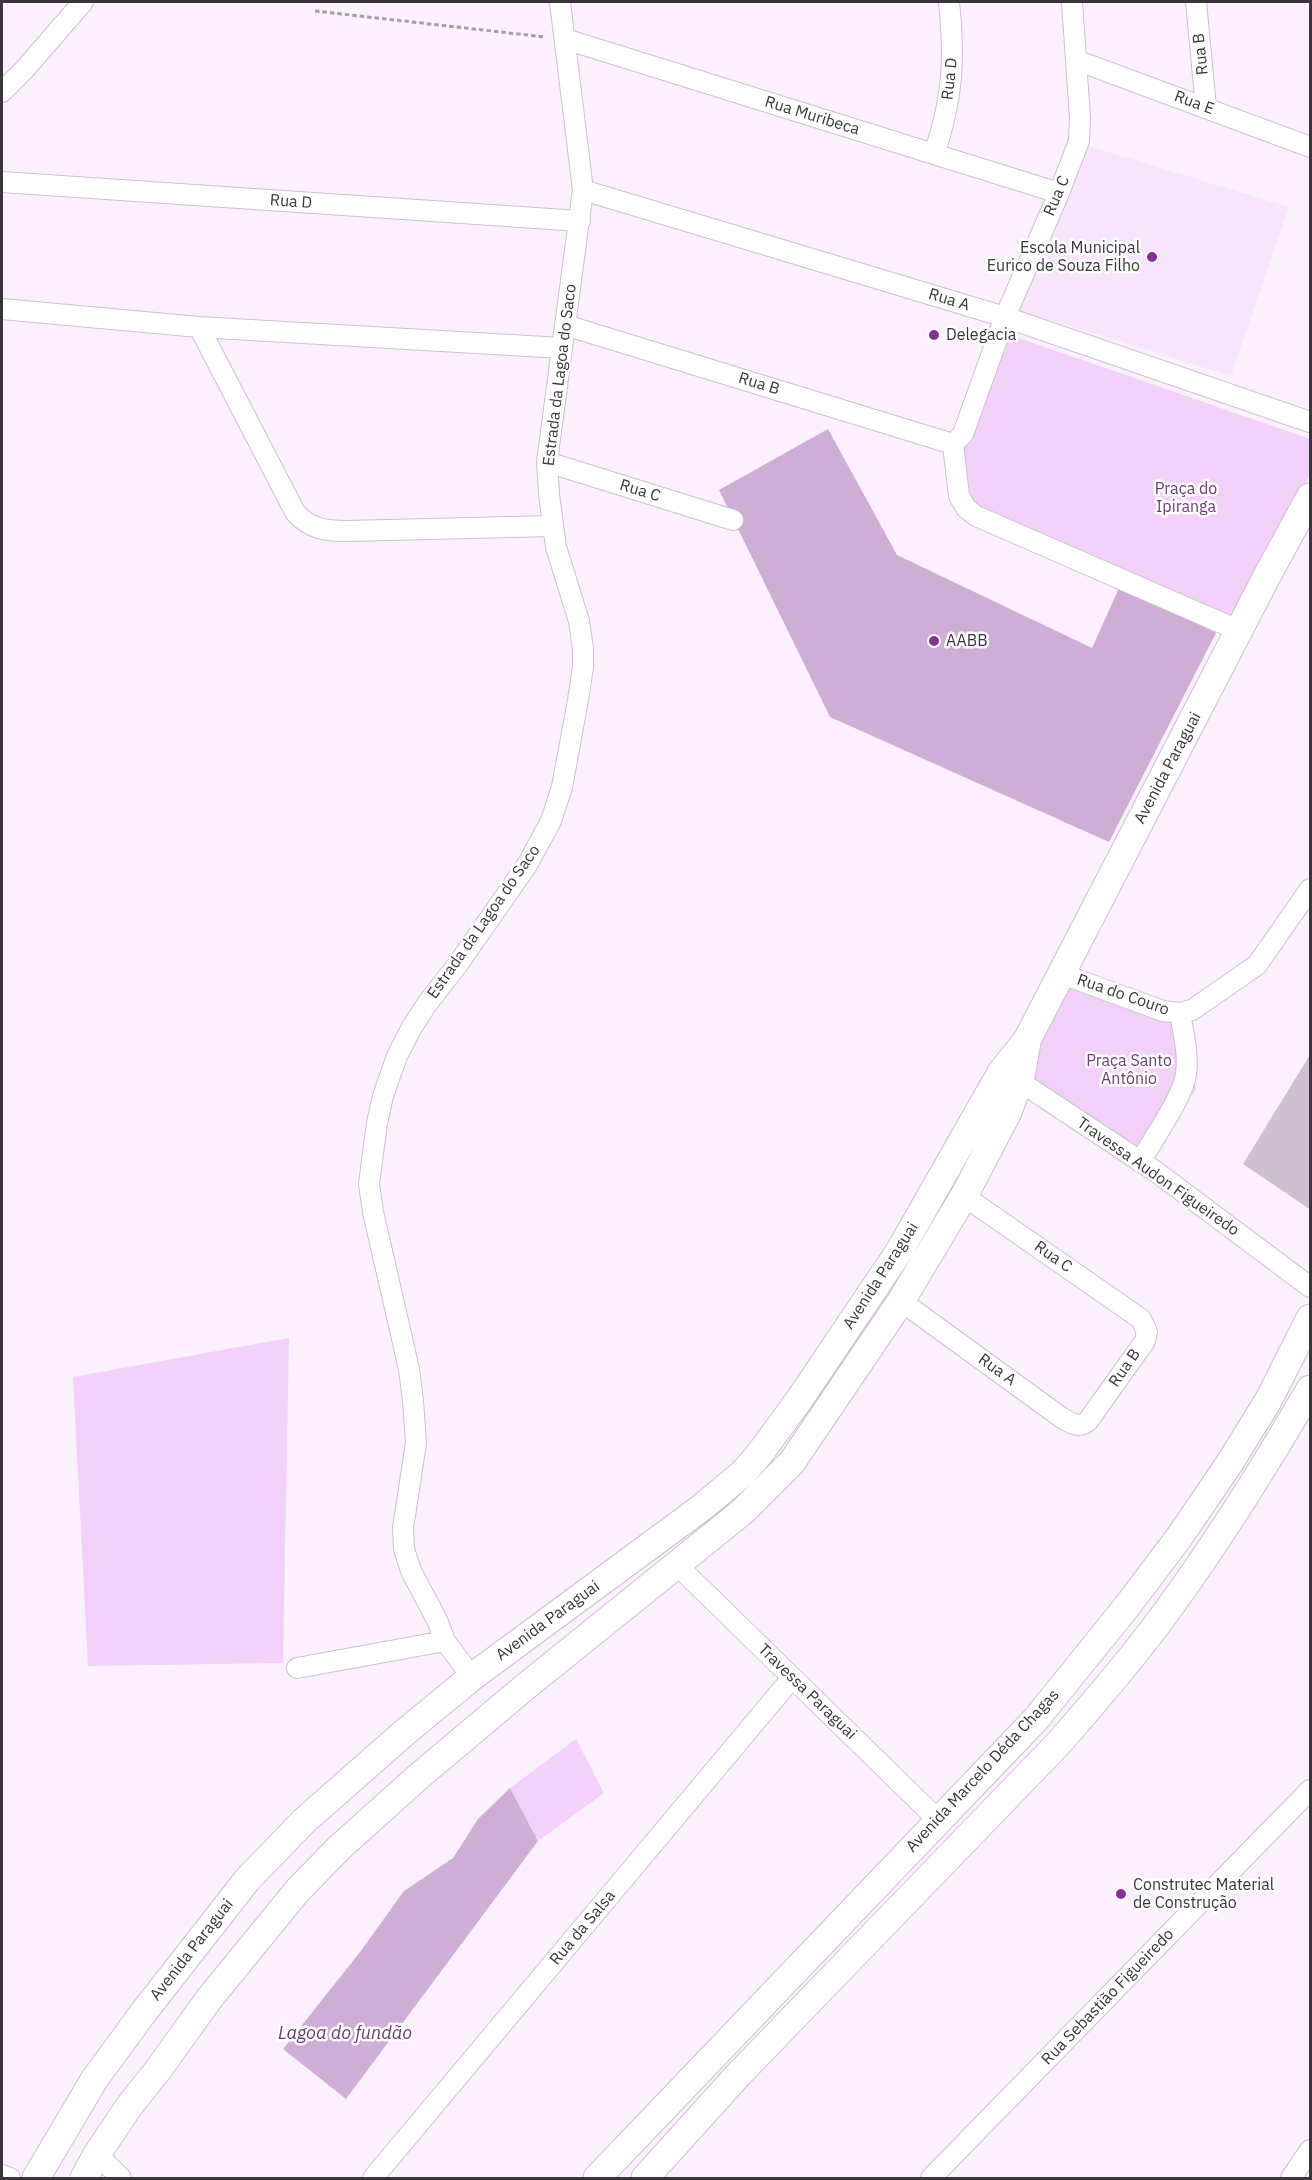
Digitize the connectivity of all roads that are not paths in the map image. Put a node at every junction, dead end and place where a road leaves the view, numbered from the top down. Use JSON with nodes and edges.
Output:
{"nodes":[{"id":1,"x":83,"y":2,"type":"edge"},
{"id":2,"x":560,"y":2,"type":"edge"},
{"id":3,"x":949,"y":2,"type":"edge"},
{"id":4,"x":1072,"y":2,"type":"edge"},
{"id":5,"x":1196,"y":2,"type":"edge"},
{"id":6,"x":565,"y":39,"type":"junction"},
{"id":7,"x":1076,"y":60,"type":"junction"},
{"id":8,"x":2,"y":92,"type":"edge"},
{"id":9,"x":1206,"y":107,"type":"junction"},
{"id":10,"x":1311,"y":147,"type":"edge"},
{"id":11,"x":934,"y":154,"type":"junction"},
{"id":12,"x":2,"y":182,"type":"edge"},
{"id":13,"x":583,"y":190,"type":"junction"},
{"id":14,"x":1059,"y":193,"type":"junction"},
{"id":15,"x":580,"y":221,"type":"junction"},
{"id":16,"x":2,"y":309,"type":"edge"},
{"id":17,"x":1005,"y":317,"type":"junction"},
{"id":18,"x":566,"y":325,"type":"junction"},
{"id":19,"x":199,"y":327,"type":"junction"},
{"id":20,"x":562,"y":348,"type":"junction"},
{"id":21,"x":1311,"y":422,"type":"edge"},
{"id":22,"x":953,"y":444,"type":"junction"},
{"id":23,"x":547,"y":462,"type":"junction"},
{"id":24,"x":1311,"y":497,"type":"edge"},
{"id":25,"x":733,"y":520,"type":"dead end"},
{"id":26,"x":552,"y":526,"type":"junction"},
{"id":27,"x":1240,"y":631,"type":"junction"},
{"id":28,"x":1311,"y":889,"type":"edge"},
{"id":29,"x":1062,"y":974,"type":"junction"},
{"id":30,"x":1180,"y":1013,"type":"junction"},
{"id":31,"x":1011,"y":1076,"type":"junction"},
{"id":32,"x":1140,"y":1162,"type":"junction"},
{"id":33,"x":964,"y":1196,"type":"junction"},
{"id":34,"x":1311,"y":1287,"type":"edge"},
{"id":35,"x":902,"y":1301,"type":"junction"},
{"id":36,"x":1311,"y":1318,"type":"edge"},
{"id":37,"x":1141,"y":1319,"type":"joint"},
{"id":38,"x":1283,"y":1373,"type":"junction"},
{"id":39,"x":1310,"y":1389,"type":"edge"},
{"id":40,"x":1268,"y":1401,"type":"junction"},
{"id":41,"x":1092,"y":1415,"type":"joint"},
{"id":42,"x":1294,"y":1416,"type":"junction"},
{"id":43,"x":676,"y":1564,"type":"junction"},
{"id":44,"x":444,"y":1641,"type":"junction"},
{"id":45,"x":297,"y":1668,"type":"dead end"},
{"id":46,"x":472,"y":1677,"type":"junction"},
{"id":47,"x":792,"y":1678,"type":"junction"},
{"id":48,"x":1311,"y":1790,"type":"edge"},
{"id":49,"x":938,"y":1820,"type":"junction"},
{"id":50,"x":885,"y":1876,"type":"junction"},
{"id":51,"x":909,"y":1898,"type":"junction"},
{"id":52,"x":858,"y":1904,"type":"junction"},
{"id":53,"x":881,"y":1927,"type":"junction"},
{"id":54,"x":94,"y":2080,"type":"junction"},
{"id":55,"x":130,"y":2105,"type":"junction"},
{"id":56,"x":1311,"y":2150,"type":"edge"},
{"id":57,"x":97,"y":2154,"type":"junction"},
{"id":58,"x":2,"y":2175,"type":"edge"},
{"id":59,"x":9,"y":2178,"type":"edge"},
{"id":60,"x":36,"y":2178,"type":"edge"},
{"id":61,"x":84,"y":2178,"type":"edge"},
{"id":62,"x":121,"y":2178,"type":"edge"},
{"id":63,"x":373,"y":2178,"type":"edge"},
{"id":64,"x":597,"y":2178,"type":"edge"},
{"id":65,"x":645,"y":2178,"type":"edge"},
{"id":66,"x":931,"y":2178,"type":"edge"},
{"id":67,"x":1291,"y":2178,"type":"edge"}],
"edges":[{"from":1,"to":8,"type":"street"},
{"from":2,"to":6,"type":"street","name":"Estrada da Lagoa do Saco"},
{"from":3,"to":11,"type":"street","name":"Rua D"},
{"from":4,"to":7,"type":"street","name":"Rua C"},
{"from":5,"to":9,"type":"street","name":"Rua B"},
{"from":6,"to":11,"type":"street","name":"Rua Muribeca"},
{"from":6,"to":13,"type":"street","name":"Estrada da Lagoa do Saco"},
{"from":7,"to":9,"type":"street","name":"Rua E"},
{"from":7,"to":14,"type":"street","name":"Rua C"},
{"from":9,"to":10,"type":"street","name":"Rua E"},
{"from":11,"to":14,"type":"street","name":"Rua Muribeca"},
{"from":12,"to":15,"type":"street","name":"Rua D"},
{"from":13,"to":15,"type":"street","name":"Estrada da Lagoa do Saco"},
{"from":13,"to":17,"type":"street","name":"Rua A"},
{"from":14,"to":17,"type":"street","name":"Rua C"},
{"from":15,"to":18,"type":"street","name":"Estrada da Lagoa do Saco"},
{"from":16,"to":19,"type":"street"},
{"from":17,"to":21,"type":"street","name":"Rua A"},
{"from":17,"to":22,"type":"street","name":"Rua C"},
{"from":18,"to":20,"type":"street","name":"Estrada da Lagoa do Saco"},
{"from":18,"to":22,"type":"street","name":"Rua B"},
{"from":19,"to":20,"type":"street"},
{"from":19,"to":26,"type":"street"},
{"from":20,"to":23,"type":"street","name":"Estrada da Lagoa do Saco"},
{"from":22,"to":27,"type":"street"},
{"from":23,"to":25,"type":"street","name":"Rua C"},
{"from":23,"to":26,"type":"street","name":"Estrada da Lagoa do Saco"},
{"from":24,"to":27,"type":"street","name":"Avenida Paraguai"},
{"from":26,"to":44,"type":"street","name":"Estrada da Lagoa do Saco"},
{"from":27,"to":29,"type":"street","name":"Avenida Paraguai"},
{"from":28,"to":30,"type":"street","name":"Rua do Couro"},
{"from":29,"to":30,"type":"street","name":"Rua do Couro"},
{"from":29,"to":31,"type":"street","name":"Avenida Paraguai"},
{"from":30,"to":32,"type":"street"},
{"from":31,"to":32,"type":"street","name":"Travessa Audon Figueiredo"},
{"from":31,"to":33,"type":"street","name":"Avenida Paraguai"},
{"from":31,"to":46,"type":"street","name":"Avenida Paraguai"},
{"from":32,"to":34,"type":"street","name":"Travessa Audon Figueiredo"},
{"from":33,"to":35,"type":"street","name":"Avenida Paraguai"},
{"from":33,"to":37,"type":"street","name":"Rua C"},
{"from":35,"to":41,"type":"street","name":"Rua A"},
{"from":35,"to":43,"type":"street","name":"Avenida Paraguai"},
{"from":36,"to":38,"type":"street","name":"Avenida Marcelo Déda Chagas"},
{"from":37,"to":41,"type":"street","name":"Rua B"},
{"from":38,"to":39,"type":"street"},
{"from":38,"to":40,"type":"street","name":"Avenida Marcelo Déda Chagas"},
{"from":39,"to":42,"type":"street","name":"Avenida Marcelo Déda Chagas"},
{"from":40,"to":42,"type":"street"},
{"from":40,"to":49,"type":"street","name":"Avenida Marcelo Déda Chagas"},
{"from":42,"to":51,"type":"street","name":"Avenida Marcelo Déda Chagas"},
{"from":43,"to":47,"type":"street","name":"Travessa Paraguai"},
{"from":43,"to":55,"type":"street","name":"Avenida Paraguai"},
{"from":44,"to":45,"type":"street"},
{"from":44,"to":46,"type":"street","name":"Estrada da Lagoa do Saco"},
{"from":46,"to":54,"type":"street","name":"Avenida Paraguai"},
{"from":47,"to":49,"type":"street","name":"Travessa Paraguai"},
{"from":47,"to":63,"type":"street","name":"Rua da Salsa"},
{"from":48,"to":66,"type":"street","name":"Rua Sebastião Figueiredo"},
{"from":49,"to":50,"type":"street","name":"Avenida Marcelo Déda Chagas"},
{"from":50,"to":51,"type":"street"},
{"from":50,"to":52,"type":"street","name":"Avenida Marcelo Déda Chagas"},
{"from":51,"to":53,"type":"street","name":"Avenida Marcelo Déda Chagas"},
{"from":52,"to":53,"type":"street"},
{"from":52,"to":64,"type":"street","name":"Avenida Marcelo Déda Chagas"},
{"from":53,"to":65,"type":"street","name":"Avenida Marcelo Déda Chagas"},
{"from":54,"to":55,"type":"street"},
{"from":54,"to":60,"type":"street","name":"Avenida Paraguai"},
{"from":55,"to":57,"type":"street","name":"Avenida Paraguai"},
{"from":56,"to":67,"type":"street"},
{"from":57,"to":61,"type":"street","name":"Avenida Paraguai"},
{"from":57,"to":62,"type":"street"},
{"from":58,"to":59,"type":"street"}]}
